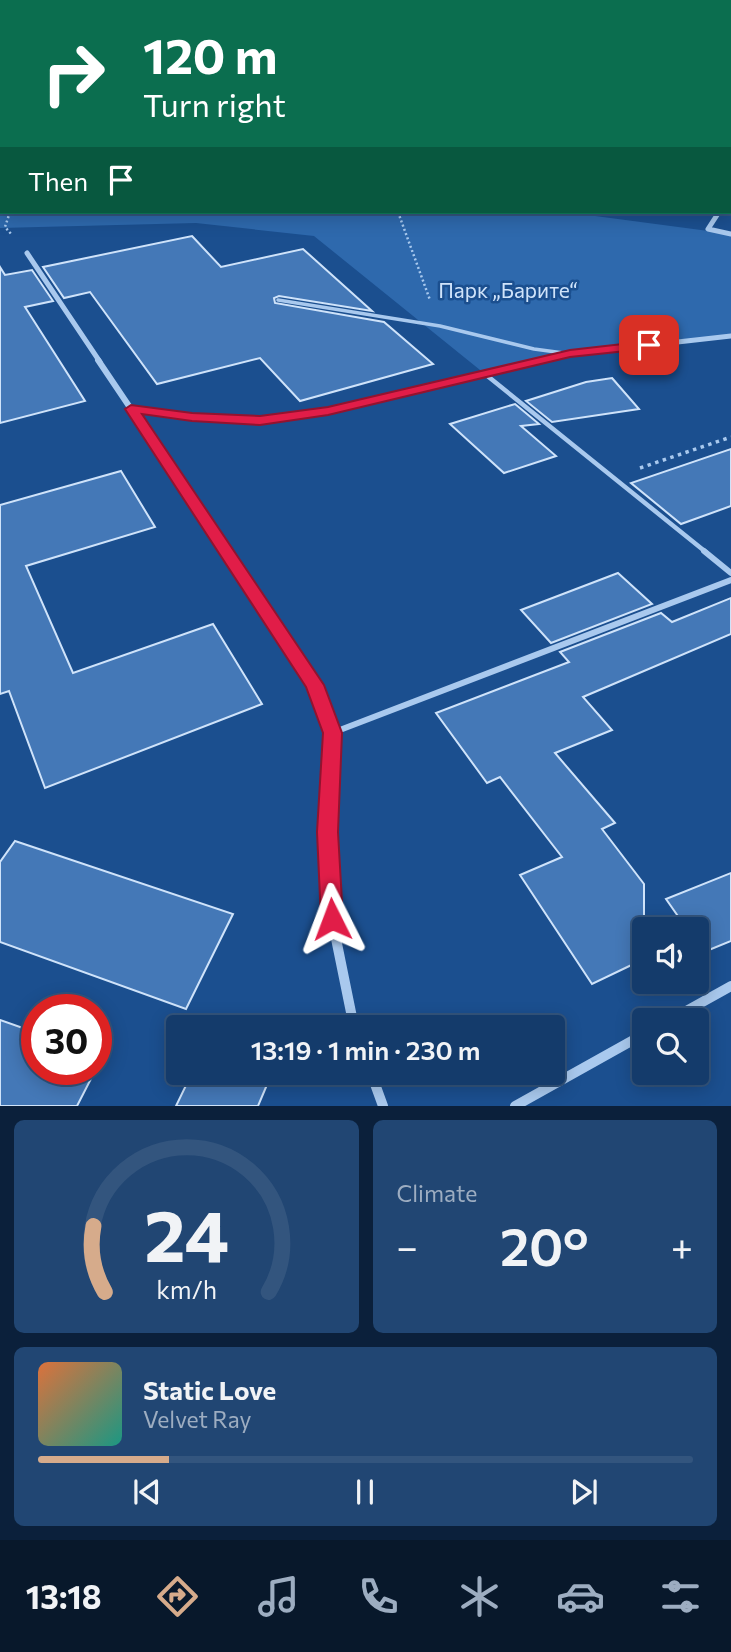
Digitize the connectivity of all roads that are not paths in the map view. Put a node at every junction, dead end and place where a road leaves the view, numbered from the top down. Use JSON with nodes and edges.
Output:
{"nodes":[{"id":1,"x":718,"y":214,"type":"edge"},
{"id":2,"x":731,"y":234,"type":"edge"},
{"id":3,"x":27,"y":253,"type":"dead end"},
{"id":4,"x":278,"y":300,"type":"dead end"},
{"id":5,"x":731,"y":336,"type":"edge"},
{"id":6,"x":570,"y":354,"type":"junction"},
{"id":7,"x":485,"y":373,"type":"junction"},
{"id":8,"x":131,"y":409,"type":"junction"},
{"id":9,"x":731,"y":573,"type":"edge"},
{"id":10,"x":731,"y":580,"type":"edge"},
{"id":11,"x":332,"y":733,"type":"junction"},
{"id":12,"x":731,"y":986,"type":"edge"},
{"id":13,"x":692,"y":1008,"type":"edge"},
{"id":14,"x":352,"y":1015,"type":"edge"},
{"id":15,"x":632,"y":1041,"type":"edge"},
{"id":16,"x":375,"y":1085,"type":"edge"},
{"id":17,"x":383,"y":1106,"type":"edge"},
{"id":18,"x":515,"y":1106,"type":"edge"}],
"edges":[{"from":1,"to":2,"type":"street"},
{"from":3,"to":8,"type":"street"},
{"from":4,"to":6,"type":"lane"},
{"from":5,"to":6,"type":"street"},
{"from":6,"to":7,"type":"street"},
{"from":7,"to":8,"type":"street"},
{"from":7,"to":9,"type":"lane"},
{"from":8,"to":11,"type":"street"},
{"from":10,"to":11,"type":"lane"},
{"from":11,"to":14,"type":"street"},
{"from":12,"to":13,"type":"street"},
{"from":15,"to":18,"type":"street"},
{"from":16,"to":17,"type":"street"}]}
